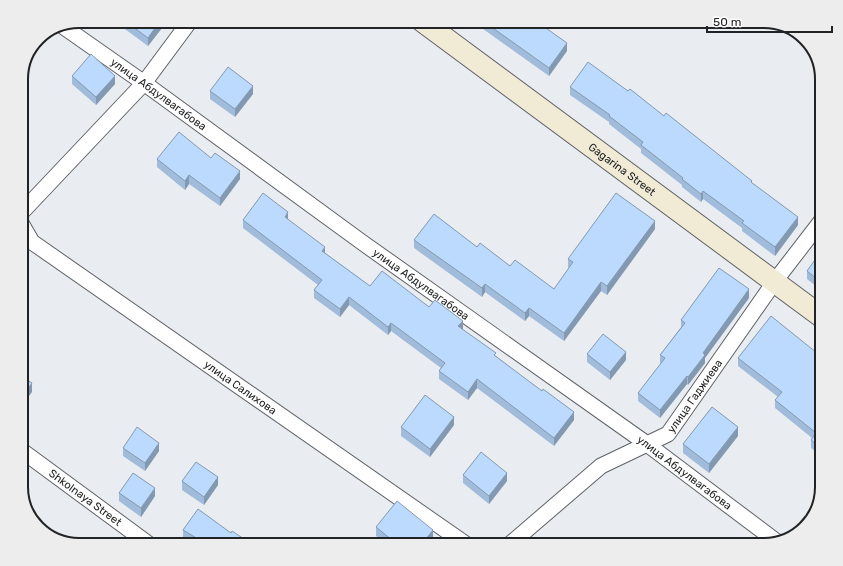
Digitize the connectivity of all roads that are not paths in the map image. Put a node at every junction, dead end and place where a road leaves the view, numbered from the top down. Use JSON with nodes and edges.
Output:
{"nodes":[{"id":1,"x":185,"y":28,"type":"edge"},
{"id":2,"x":432,"y":28,"type":"edge"},
{"id":3,"x":68,"y":29,"type":"edge"},
{"id":4,"x":144,"y":83,"type":"junction"},
{"id":5,"x":28,"y":206,"type":"edge"},
{"id":6,"x":815,"y":229,"type":"edge"},
{"id":7,"x":28,"y":235,"type":"edge"},
{"id":8,"x":775,"y":281,"type":"junction"},
{"id":9,"x":815,"y":312,"type":"edge"},
{"id":10,"x":647,"y":444,"type":"junction"},
{"id":11,"x":28,"y":455,"type":"edge"},
{"id":12,"x":140,"y":538,"type":"edge"},
{"id":13,"x":457,"y":538,"type":"edge"},
{"id":14,"x":518,"y":538,"type":"edge"},
{"id":15,"x":771,"y":538,"type":"edge"}],
"edges":[{"from":1,"to":4,"type":"street"},
{"from":2,"to":8,"type":"street","name":"Gagarina Street"},
{"from":3,"to":4,"type":"street","name":"улица Абдулвагабова"},
{"from":4,"to":5,"type":"street"},
{"from":4,"to":10,"type":"street","name":"улица Абдулвагабова"},
{"from":6,"to":8,"type":"street","name":"улица Гаджиева"},
{"from":7,"to":13,"type":"street","name":"улица Салихова"},
{"from":8,"to":9,"type":"street","name":"Gagarina Street"},
{"from":8,"to":10,"type":"street","name":"улица Гаджиева"},
{"from":10,"to":14,"type":"street","name":"улица Гаджиева"},
{"from":10,"to":15,"type":"street","name":"улица Абдулвагабова"},
{"from":11,"to":12,"type":"street","name":"Shkolnaya Street"}]}
